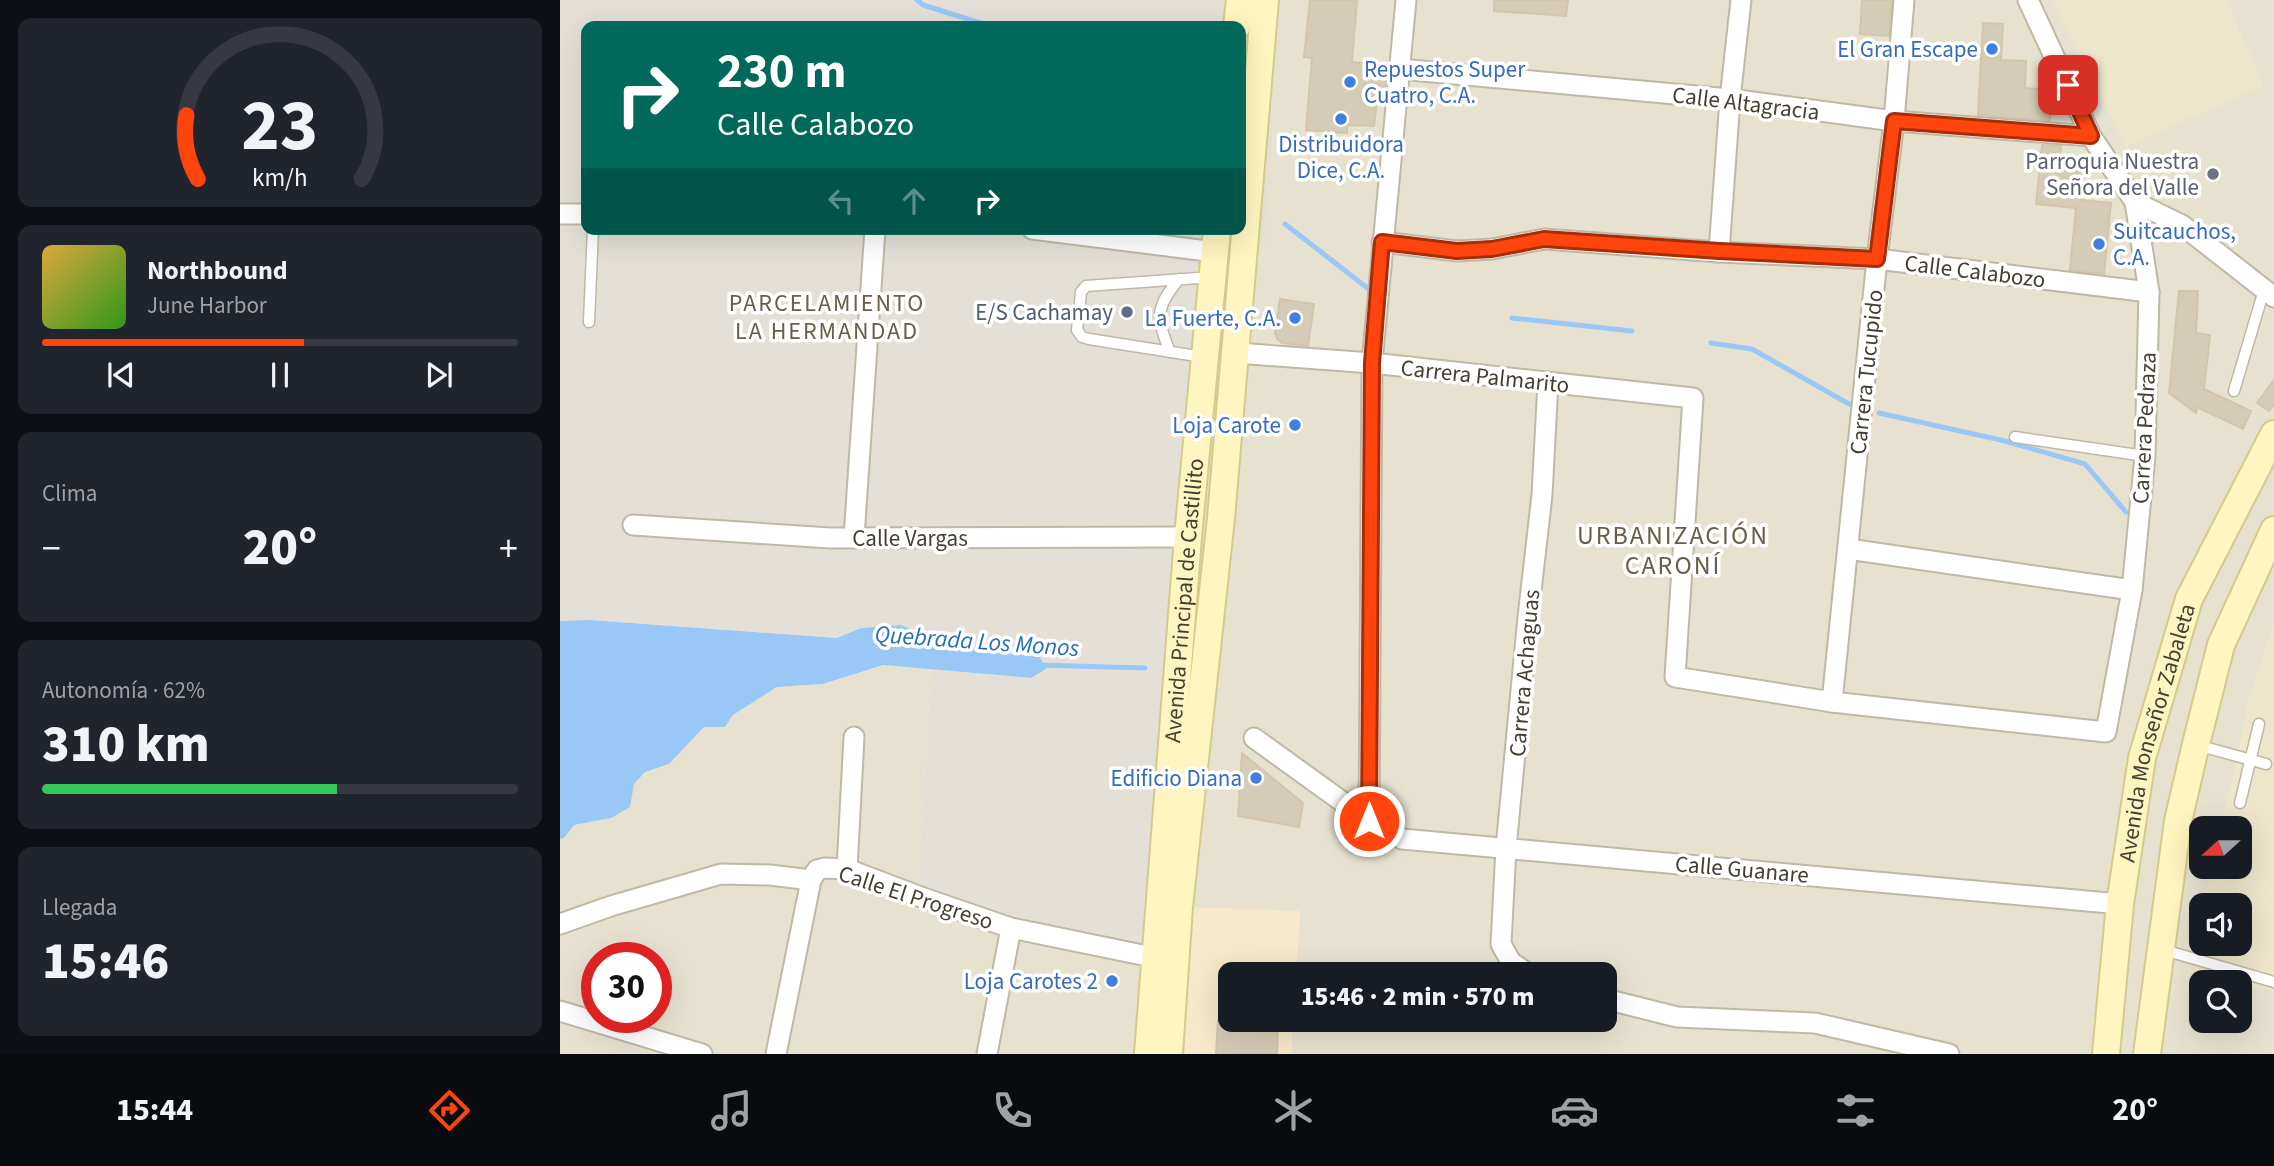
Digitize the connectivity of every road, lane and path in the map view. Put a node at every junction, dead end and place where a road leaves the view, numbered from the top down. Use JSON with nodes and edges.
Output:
{"nodes":[{"id":1,"x":1240,"y":0,"type":"edge"},
{"id":2,"x":1265,"y":0,"type":"edge"},
{"id":3,"x":1406,"y":0,"type":"edge"},
{"id":4,"x":1741,"y":0,"type":"edge"},
{"id":5,"x":1905,"y":0,"type":"edge"},
{"id":6,"x":2028,"y":0,"type":"edge"},
{"id":7,"x":1238,"y":21,"type":"edge"},
{"id":8,"x":1400,"y":69,"type":"junction"},
{"id":9,"x":1730,"y":99,"type":"junction"},
{"id":10,"x":1894,"y":121,"type":"junction"},
{"id":11,"x":2091,"y":136,"type":"junction"},
{"id":12,"x":2135,"y":202,"type":"junction"},
{"id":13,"x":560,"y":214,"type":"edge"},
{"id":14,"x":581,"y":214,"type":"edge"},
{"id":15,"x":1246,"y":231,"type":"edge"},
{"id":16,"x":593,"y":235,"type":"edge"},
{"id":17,"x":875,"y":235,"type":"edge"},
{"id":18,"x":1077,"y":235,"type":"edge"},
{"id":19,"x":1246,"y":235,"type":"edge"},
{"id":20,"x":1382,"y":242,"type":"junction"},
{"id":21,"x":1719,"y":251,"type":"junction"},
{"id":22,"x":1215,"y":253,"type":"edge"},
{"id":23,"x":1877,"y":259,"type":"junction"},
{"id":24,"x":1179,"y":279,"type":"junction"},
{"id":25,"x":2149,"y":292,"type":"junction"},
{"id":26,"x":2269,"y":293,"type":"edge"},
{"id":27,"x":589,"y":323,"type":"dead end"},
{"id":28,"x":1170,"y":352,"type":"junction"},
{"id":29,"x":1236,"y":353,"type":"junction"},
{"id":30,"x":1205,"y":358,"type":"junction"},
{"id":31,"x":1372,"y":363,"type":"junction"},
{"id":32,"x":1548,"y":382,"type":"junction"},
{"id":33,"x":2234,"y":391,"type":"dead end"},
{"id":34,"x":2274,"y":434,"type":"edge"},
{"id":35,"x":2015,"y":437,"type":"dead end"},
{"id":36,"x":2145,"y":456,"type":"junction"},
{"id":37,"x":633,"y":525,"type":"dead end"},
{"id":38,"x":2274,"y":530,"type":"edge"},
{"id":39,"x":854,"y":537,"type":"junction"},
{"id":40,"x":1188,"y":537,"type":"junction"},
{"id":41,"x":1848,"y":549,"type":"junction"},
{"id":42,"x":2132,"y":590,"type":"junction"},
{"id":43,"x":1832,"y":702,"type":"junction"},
{"id":44,"x":2259,"y":724,"type":"dead end"},
{"id":45,"x":855,"y":737,"type":"dead end"},
{"id":46,"x":1254,"y":738,"type":"dead end"},
{"id":47,"x":2196,"y":744,"type":"junction"},
{"id":48,"x":2249,"y":759,"type":"junction"},
{"id":49,"x":2266,"y":764,"type":"dead end"},
{"id":50,"x":2240,"y":803,"type":"dead end"},
{"id":51,"x":1369,"y":821,"type":"junction"},
{"id":52,"x":1506,"y":848,"type":"junction"},
{"id":53,"x":846,"y":869,"type":"junction"},
{"id":54,"x":811,"y":880,"type":"junction"},
{"id":55,"x":2120,"y":904,"type":"junction"},
{"id":56,"x":560,"y":924,"type":"edge"},
{"id":57,"x":1012,"y":928,"type":"junction"},
{"id":58,"x":2160,"y":949,"type":"junction"},
{"id":59,"x":1157,"y":958,"type":"junction"},
{"id":60,"x":1511,"y":962,"type":"edge"},
{"id":61,"x":2274,"y":982,"type":"edge"},
{"id":62,"x":1617,"y":1002,"type":"edge"},
{"id":63,"x":560,"y":1011,"type":"edge"},
{"id":64,"x":702,"y":1054,"type":"edge"},
{"id":65,"x":776,"y":1054,"type":"edge"},
{"id":66,"x":987,"y":1054,"type":"edge"},
{"id":67,"x":1148,"y":1054,"type":"edge"},
{"id":68,"x":1169,"y":1054,"type":"edge"},
{"id":69,"x":1949,"y":1054,"type":"edge"},
{"id":70,"x":2106,"y":1054,"type":"edge"},
{"id":71,"x":2147,"y":1054,"type":"edge"}],
"edges":[{"from":1,"to":7,"type":"main road"},
{"from":2,"to":15,"type":"main road","name":"Avenida Principal de Castillito"},
{"from":3,"to":8,"type":"street"},
{"from":4,"to":9,"type":"street"},
{"from":5,"to":10,"type":"street","name":"Carrera Tucupido"},
{"from":6,"to":11,"type":"street","name":"Carrera Pedraza"},
{"from":8,"to":9,"type":"street","name":"Calle Altagracia"},
{"from":8,"to":20,"type":"street"},
{"from":9,"to":10,"type":"street","name":"Calle Altagracia"},
{"from":9,"to":21,"type":"street"},
{"from":10,"to":11,"type":"street","name":"Calle Altagracia"},
{"from":10,"to":23,"type":"street","name":"Carrera Tucupido"},
{"from":11,"to":12,"type":"street","name":"Carrera Pedraza"},
{"from":12,"to":25,"type":"street","name":"Carrera Pedraza"},
{"from":12,"to":26,"type":"street"},
{"from":13,"to":14,"type":"street"},
{"from":16,"to":27,"type":"lane"},
{"from":17,"to":39,"type":"street"},
{"from":18,"to":22,"type":"street"},
{"from":19,"to":29,"type":"main road","name":"Avenida Principal de Castillito"},
{"from":20,"to":21,"type":"street","name":"Calle Calabozo"},
{"from":20,"to":31,"type":"street"},
{"from":21,"to":23,"type":"street","name":"Calle Calabozo"},
{"from":22,"to":24,"type":"lane"},
{"from":22,"to":30,"type":"main road","name":"Avenida Principal de Castillito"},
{"from":23,"to":25,"type":"street","name":"Calle Calabozo"},
{"from":23,"to":41,"type":"street","name":"Carrera Tucupido"},
{"from":24,"to":28,"type":"lane"},
{"from":24,"to":28,"type":"lane"},
{"from":25,"to":36,"type":"street","name":"Carrera Pedraza"},
{"from":26,"to":33,"type":"lane"},
{"from":28,"to":30,"type":"lane"},
{"from":29,"to":31,"type":"street","name":"Carrera Palmarito"},
{"from":29,"to":68,"type":"main road","name":"Avenida Principal de Castillito"},
{"from":30,"to":40,"type":"main road","name":"Avenida Principal de Castillito"},
{"from":31,"to":32,"type":"street","name":"Carrera Palmarito"},
{"from":31,"to":51,"type":"street"},
{"from":32,"to":43,"type":"street","name":"Carrera Palmarito"},
{"from":32,"to":52,"type":"street","name":"Carrera Achaguas"},
{"from":34,"to":55,"type":"main road","name":"Avenida Monseñor Zabaleta"},
{"from":35,"to":36,"type":"lane"},
{"from":36,"to":42,"type":"street","name":"Carrera Pedraza"},
{"from":37,"to":39,"type":"street","name":"Calle Vargas"},
{"from":38,"to":47,"type":"main road","name":"Avenida Monseñor Zabaleta"},
{"from":39,"to":40,"type":"street","name":"Calle Vargas"},
{"from":40,"to":59,"type":"main road","name":"Avenida Principal de Castillito"},
{"from":41,"to":42,"type":"street"},
{"from":41,"to":43,"type":"street","name":"Carrera Tucupido"},
{"from":42,"to":43,"type":"street","name":"Carrera Pedraza"},
{"from":44,"to":48,"type":"lane"},
{"from":45,"to":53,"type":"street"},
{"from":46,"to":51,"type":"street","name":"Calle Guanare"},
{"from":47,"to":48,"type":"lane"},
{"from":47,"to":58,"type":"main road","name":"Avenida Monseñor Zabaleta"},
{"from":48,"to":49,"type":"lane"},
{"from":48,"to":50,"type":"lane"},
{"from":51,"to":52,"type":"street","name":"Calle Guanare"},
{"from":52,"to":55,"type":"street","name":"Calle Guanare"},
{"from":52,"to":60,"type":"street","name":"Carrera Achaguas"},
{"from":53,"to":54,"type":"street","name":"Calle El Progreso"},
{"from":53,"to":57,"type":"street","name":"Calle El Progreso"},
{"from":54,"to":56,"type":"street","name":"Calle El Progreso"},
{"from":54,"to":65,"type":"street"},
{"from":55,"to":70,"type":"main road","name":"Avenida Monseñor Zabaleta"},
{"from":57,"to":59,"type":"street","name":"Calle El Progreso"},
{"from":57,"to":66,"type":"street"},
{"from":58,"to":61,"type":"lane"},
{"from":58,"to":71,"type":"main road","name":"Avenida Monseñor Zabaleta"},
{"from":59,"to":67,"type":"main road","name":"Avenida Principal de Castillito"},
{"from":62,"to":69,"type":"street"},
{"from":63,"to":64,"type":"street"}]}
